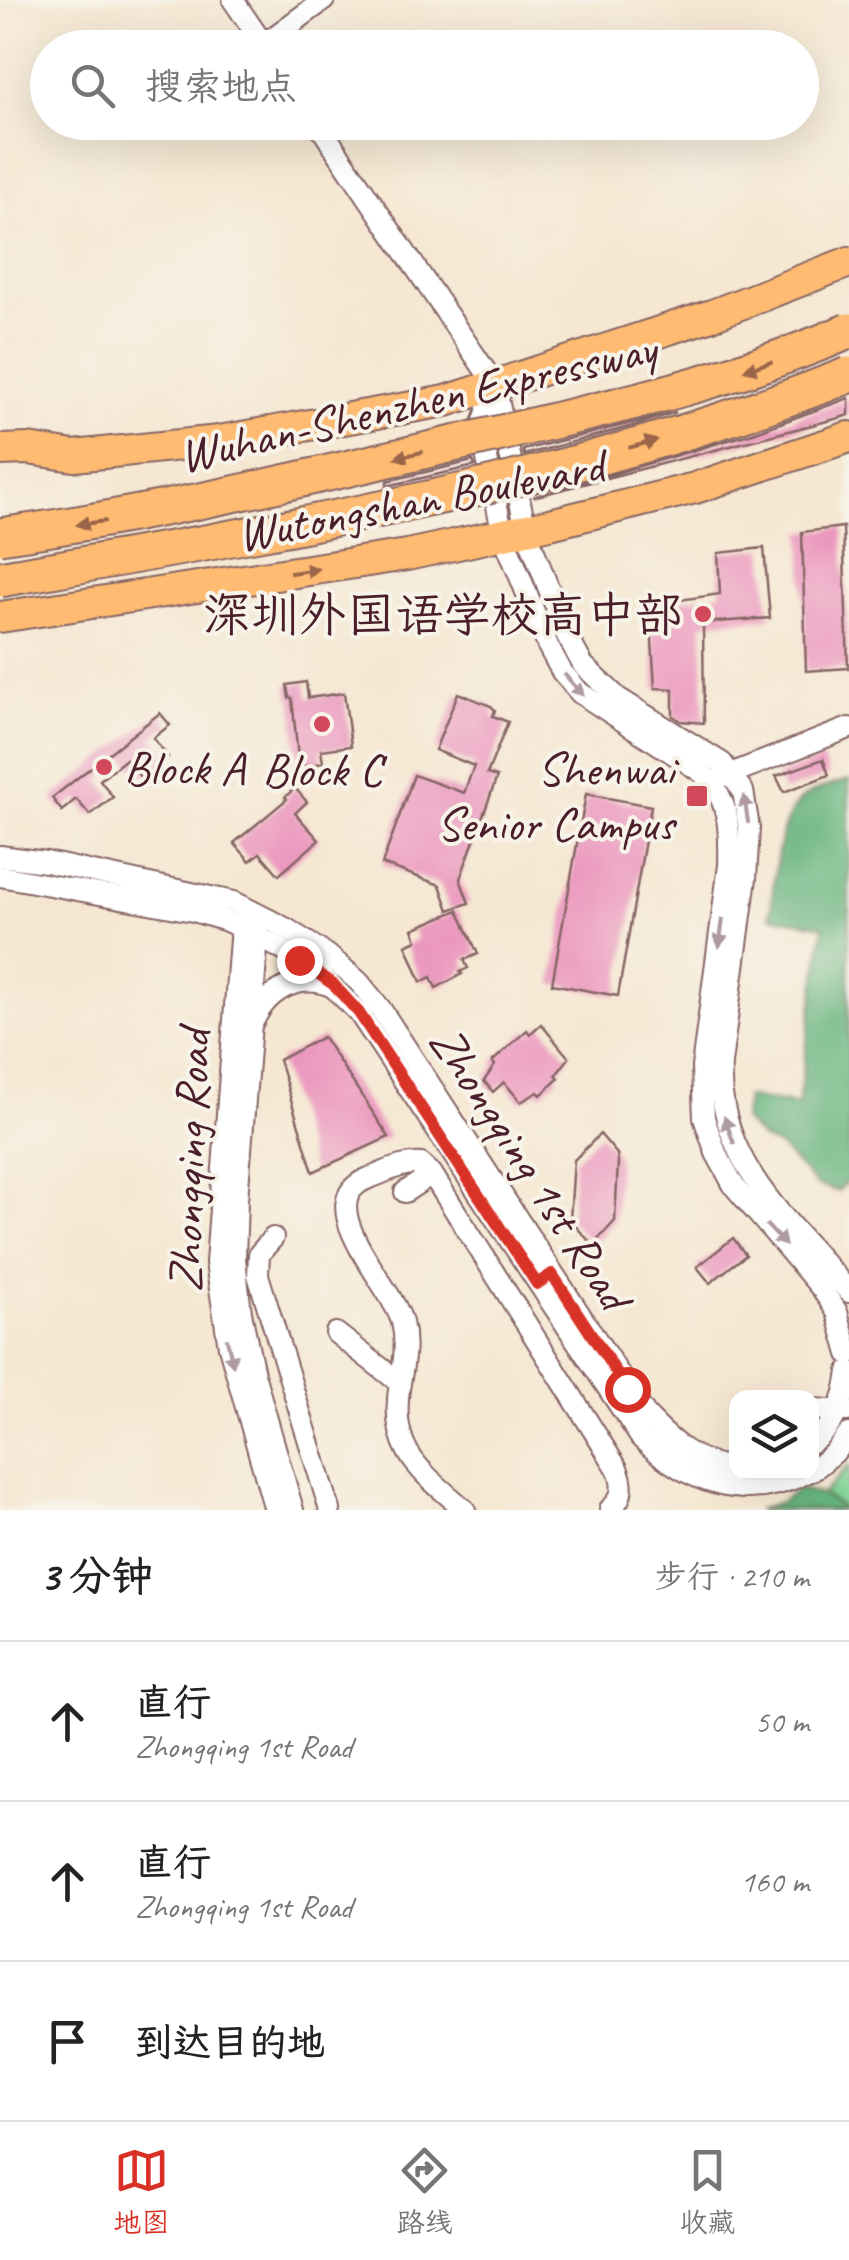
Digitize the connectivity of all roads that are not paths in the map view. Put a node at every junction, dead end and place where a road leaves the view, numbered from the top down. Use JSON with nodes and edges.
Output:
{"nodes":[{"id":1,"x":233,"y":0,"type":"edge"},
{"id":2,"x":324,"y":0,"type":"edge"},
{"id":3,"x":254,"y":30,"type":"edge"},
{"id":4,"x":286,"y":30,"type":"edge"},
{"id":5,"x":329,"y":140,"type":"edge"},
{"id":6,"x":849,"y":262,"type":"edge"},
{"id":7,"x":849,"y":332,"type":"edge"},
{"id":8,"x":849,"y":375,"type":"edge"},
{"id":9,"x":495,"y":385,"type":"junction"},
{"id":10,"x":849,"y":437,"type":"edge"},
{"id":11,"x":0,"y":450,"type":"edge"},
{"id":12,"x":515,"y":532,"type":"junction"},
{"id":13,"x":0,"y":536,"type":"edge"},
{"id":14,"x":0,"y":578,"type":"edge"},
{"id":15,"x":0,"y":616,"type":"edge"},
{"id":16,"x":849,"y":728,"type":"edge"},
{"id":17,"x":722,"y":777,"type":"junction"},
{"id":18,"x":0,"y":856,"type":"edge"},
{"id":19,"x":0,"y":876,"type":"edge"},
{"id":20,"x":250,"y":924,"type":"junction"},
{"id":21,"x":347,"y":997,"type":"junction"},
{"id":22,"x":250,"y":1034,"type":"junction"},
{"id":23,"x":432,"y":1174,"type":"junction"},
{"id":24,"x":405,"y":1192,"type":"dead end"},
{"id":25,"x":273,"y":1238,"type":"dead end"},
{"id":26,"x":544,"y":1279,"type":"junction"},
{"id":27,"x":849,"y":1292,"type":"edge"},
{"id":28,"x":513,"y":1302,"type":"junction"},
{"id":29,"x":336,"y":1332,"type":"dead end"},
{"id":30,"x":849,"y":1354,"type":"edge"},
{"id":31,"x":849,"y":1371,"type":"edge"},
{"id":32,"x":400,"y":1383,"type":"junction"},
{"id":33,"x":819,"y":1410,"type":"edge"},
{"id":34,"x":844,"y":1411,"type":"edge"},
{"id":35,"x":849,"y":1434,"type":"edge"},
{"id":36,"x":819,"y":1438,"type":"edge"},
{"id":37,"x":819,"y":1465,"type":"edge"},
{"id":38,"x":729,"y":1466,"type":"edge"},
{"id":39,"x":788,"y":1480,"type":"edge"},
{"id":40,"x":328,"y":1502,"type":"edge"},
{"id":41,"x":610,"y":1508,"type":"edge"},
{"id":42,"x":285,"y":1509,"type":"edge"},
{"id":43,"x":466,"y":1510,"type":"edge"}],
"edges":[{"from":1,"to":3,"type":"street"},
{"from":2,"to":4,"type":"street"},
{"from":5,"to":9,"type":"street"},
{"from":6,"to":9,"type":"main road","name":"Wutongshan Boulevard"},
{"from":7,"to":13,"type":"highway","name":"Wuhan-Shenzhen Expressway","one_way":true,"bridge":true},
{"from":14,"to":8,"type":"highway","name":"Wuhan-Shenzhen Expressway","one_way":true,"bridge":true},
{"from":9,"to":11,"type":"main road","name":"Wutongshan Boulevard"},
{"from":9,"to":12,"type":"street"},
{"from":10,"to":12,"type":"main road","name":"Wutongshan Boulevard"},
{"from":15,"to":12,"type":"main road","name":"Wutongshan Boulevard","one_way":true},
{"from":12,"to":17,"type":"street"},
{"from":16,"to":17,"type":"street"},
{"from":27,"to":17,"type":"street","one_way":true},
{"from":17,"to":30,"type":"street","one_way":true},
{"from":18,"to":20,"type":"street"},
{"from":19,"to":20,"type":"street"},
{"from":20,"to":21,"type":"street","name":"Zhongqing 1st Road"},
{"from":20,"to":22,"type":"street","name":"Zhongqing Road"},
{"from":20,"to":26,"type":"street","name":"Zhongqing 1st Road"},
{"from":20,"to":42,"type":"street","name":"Zhongqing Road","one_way":true},
{"from":21,"to":22,"type":"street"},
{"from":21,"to":26,"type":"street","name":"Zhongqing 1st Road"},
{"from":22,"to":42,"type":"street","name":"Zhongqing Road"},
{"from":23,"to":24,"type":"street"},
{"from":23,"to":28,"type":"street"},
{"from":23,"to":32,"type":"street"},
{"from":25,"to":40,"type":"street"},
{"from":26,"to":28,"type":"street"},
{"from":26,"to":38,"type":"street","name":"Zhongqing 1st Road"},
{"from":26,"to":39,"type":"street","name":"Zhongqing 1st Road"},
{"from":28,"to":41,"type":"street"},
{"from":29,"to":32,"type":"street"},
{"from":31,"to":34,"type":"street"},
{"from":32,"to":43,"type":"street"},
{"from":33,"to":34,"type":"street"},
{"from":34,"to":36,"type":"street"},
{"from":35,"to":37,"type":"street","name":"Zhongqing 1st Road"},
{"from":40,"to":42,"type":"street"}]}
